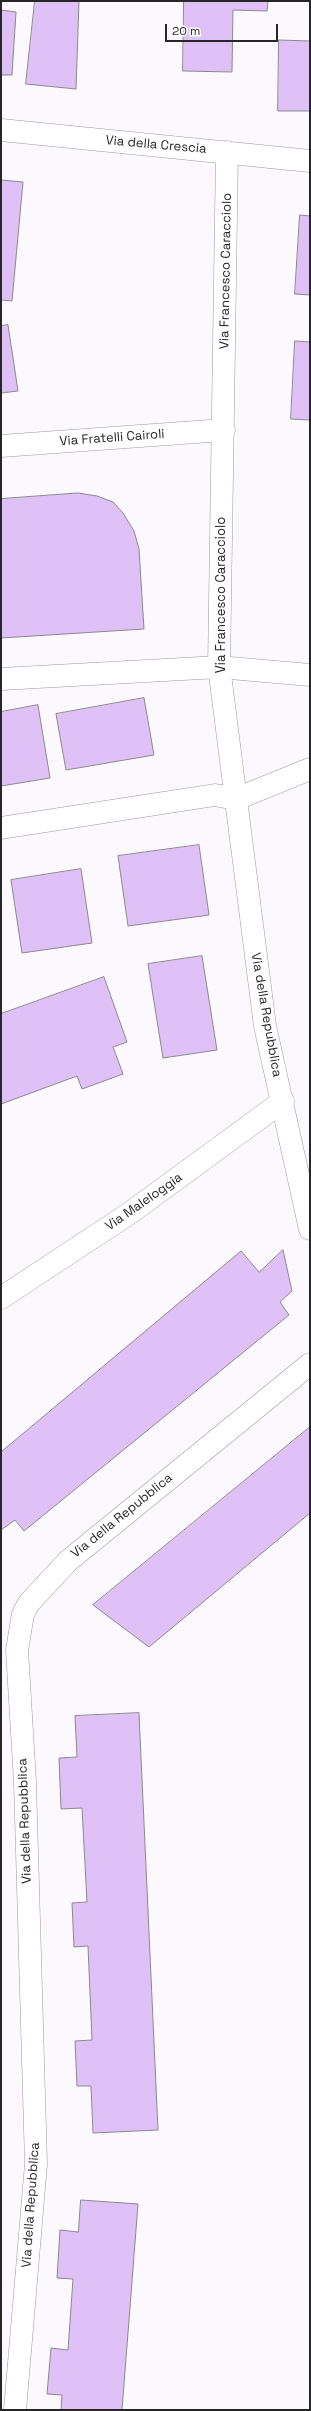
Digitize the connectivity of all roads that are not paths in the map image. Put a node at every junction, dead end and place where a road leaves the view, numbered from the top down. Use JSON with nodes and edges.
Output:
{"nodes":[{"id":1,"x":1,"y":130,"type":"edge"},
{"id":2,"x":227,"y":152,"type":"junction"},
{"id":3,"x":310,"y":162,"type":"edge"},
{"id":4,"x":224,"y":430,"type":"junction"},
{"id":5,"x":1,"y":446,"type":"edge"},
{"id":6,"x":219,"y":667,"type":"junction"},
{"id":7,"x":310,"y":675,"type":"edge"},
{"id":8,"x":1,"y":679,"type":"edge"},
{"id":9,"x":310,"y":769,"type":"edge"},
{"id":10,"x":236,"y":799,"type":"junction"},
{"id":11,"x":1,"y":828,"type":"edge"},
{"id":12,"x":283,"y":1101,"type":"junction"},
{"id":13,"x":310,"y":1229,"type":"edge"},
{"id":14,"x":1,"y":1298,"type":"edge"},
{"id":15,"x":310,"y":1364,"type":"edge"},
{"id":16,"x":15,"y":2410,"type":"edge"}],
"edges":[{"from":1,"to":2,"type":"street","name":"Via della Crescia"},
{"from":2,"to":3,"type":"street","name":"Via della Crescia"},
{"from":2,"to":4,"type":"street","name":"Via Francesco Caracciolo"},
{"from":4,"to":5,"type":"street","name":"Via Fratelli Cairoli"},
{"from":4,"to":6,"type":"street","name":"Via Francesco Caracciolo"},
{"from":6,"to":7,"type":"street"},
{"from":6,"to":8,"type":"street"},
{"from":6,"to":10,"type":"street","name":"Via Francesco Caracciolo"},
{"from":9,"to":10,"type":"street"},
{"from":10,"to":11,"type":"street"},
{"from":10,"to":12,"type":"street","name":"Via della Repubblica"},
{"from":12,"to":13,"type":"street","name":"Via della Repubblica"},
{"from":12,"to":14,"type":"street","name":"Via Maleloggia"},
{"from":15,"to":16,"type":"street","name":"Via della Repubblica"}]}
